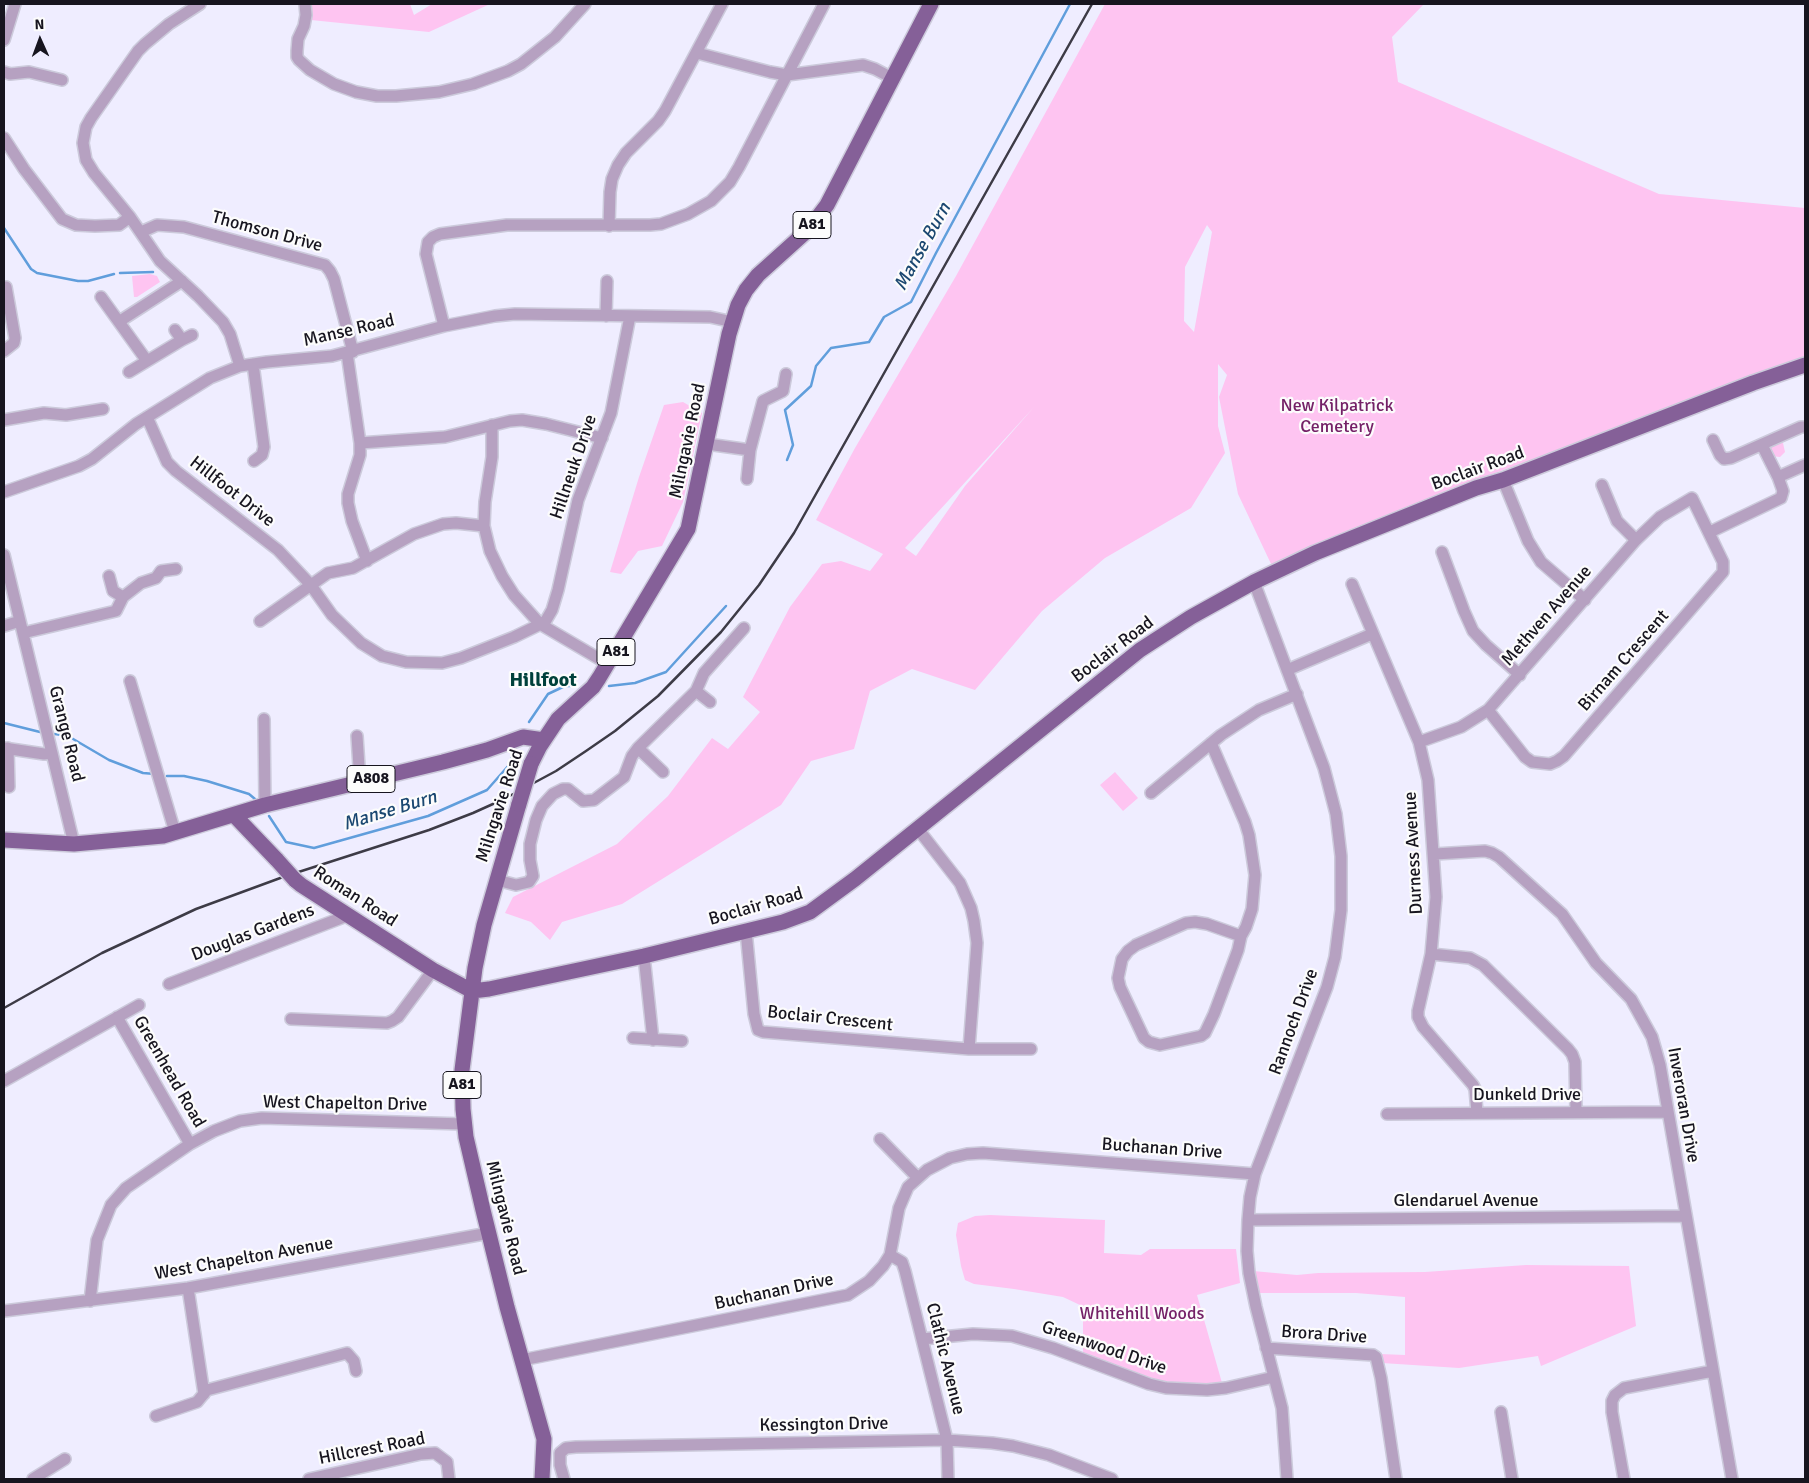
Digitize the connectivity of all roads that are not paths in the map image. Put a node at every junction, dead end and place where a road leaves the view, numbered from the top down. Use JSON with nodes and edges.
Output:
{"nodes":[{"id":1,"x":15,"y":4,"type":"edge"},
{"id":2,"x":200,"y":4,"type":"edge"},
{"id":3,"x":305,"y":4,"type":"edge"},
{"id":4,"x":585,"y":4,"type":"edge"},
{"id":5,"x":722,"y":4,"type":"edge"},
{"id":6,"x":824,"y":4,"type":"edge"},
{"id":7,"x":931,"y":4,"type":"edge"},
{"id":8,"x":4,"y":40,"type":"edge"},
{"id":9,"x":697,"y":53,"type":"junction"},
{"id":10,"x":4,"y":72,"type":"edge"},
{"id":11,"x":787,"y":75,"type":"junction"},
{"id":12,"x":892,"y":78,"type":"junction"},
{"id":13,"x":62,"y":80,"type":"dead end"},
{"id":14,"x":4,"y":138,"type":"edge"},
{"id":15,"x":130,"y":217,"type":"junction"},
{"id":16,"x":609,"y":226,"type":"junction"},
{"id":17,"x":141,"y":232,"type":"junction"},
{"id":18,"x":607,"y":280,"type":"dead end"},
{"id":19,"x":182,"y":281,"type":"junction"},
{"id":20,"x":6,"y":287,"type":"dead end"},
{"id":21,"x":101,"y":297,"type":"dead end"},
{"id":22,"x":606,"y":316,"type":"junction"},
{"id":23,"x":630,"y":316,"type":"junction"},
{"id":24,"x":120,"y":321,"type":"junction"},
{"id":25,"x":733,"y":322,"type":"junction"},
{"id":26,"x":444,"y":326,"type":"junction"},
{"id":27,"x":175,"y":330,"type":"dead end"},
{"id":28,"x":4,"y":352,"type":"edge"},
{"id":29,"x":350,"y":352,"type":"junction"},
{"id":30,"x":147,"y":361,"type":"junction"},
{"id":31,"x":253,"y":364,"type":"junction"},
{"id":32,"x":240,"y":366,"type":"junction"},
{"id":33,"x":1805,"y":366,"type":"edge"},
{"id":34,"x":129,"y":372,"type":"dead end"},
{"id":35,"x":786,"y":374,"type":"dead end"},
{"id":36,"x":103,"y":409,"type":"dead end"},
{"id":37,"x":147,"y":417,"type":"junction"},
{"id":38,"x":4,"y":420,"type":"edge"},
{"id":39,"x":492,"y":425,"type":"junction"},
{"id":40,"x":1805,"y":427,"type":"edge"},
{"id":41,"x":602,"y":438,"type":"junction"},
{"id":42,"x":1713,"y":440,"type":"dead end"},
{"id":43,"x":360,"y":443,"type":"junction"},
{"id":44,"x":707,"y":444,"type":"junction"},
{"id":45,"x":1762,"y":445,"type":"junction"},
{"id":46,"x":750,"y":450,"type":"junction"},
{"id":47,"x":254,"y":461,"type":"dead end"},
{"id":48,"x":1805,"y":465,"type":"edge"},
{"id":49,"x":1778,"y":477,"type":"junction"},
{"id":50,"x":747,"y":479,"type":"dead end"},
{"id":51,"x":1503,"y":480,"type":"junction"},
{"id":52,"x":1602,"y":485,"type":"dead end"},
{"id":53,"x":4,"y":492,"type":"edge"},
{"id":54,"x":1692,"y":498,"type":"joint"},
{"id":55,"x":484,"y":526,"type":"junction"},
{"id":56,"x":1710,"y":532,"type":"junction"},
{"id":57,"x":1636,"y":540,"type":"junction"},
{"id":58,"x":1442,"y":552,"type":"dead end"},
{"id":59,"x":4,"y":555,"type":"edge"},
{"id":60,"x":367,"y":562,"type":"junction"},
{"id":61,"x":176,"y":569,"type":"dead end"},
{"id":62,"x":109,"y":576,"type":"dead end"},
{"id":63,"x":1254,"y":582,"type":"junction"},
{"id":64,"x":310,"y":584,"type":"junction"},
{"id":65,"x":1352,"y":584,"type":"dead end"},
{"id":66,"x":123,"y":597,"type":"junction"},
{"id":67,"x":1585,"y":600,"type":"junction"},
{"id":68,"x":20,"y":621,"type":"junction"},
{"id":69,"x":260,"y":621,"type":"dead end"},
{"id":70,"x":540,"y":624,"type":"junction"},
{"id":71,"x":4,"y":626,"type":"edge"},
{"id":72,"x":744,"y":628,"type":"dead end"},
{"id":73,"x":23,"y":633,"type":"junction"},
{"id":74,"x":1372,"y":634,"type":"junction"},
{"id":75,"x":608,"y":664,"type":"junction"},
{"id":76,"x":1287,"y":670,"type":"junction"},
{"id":77,"x":1520,"y":675,"type":"junction"},
{"id":78,"x":130,"y":680,"type":"dead end"},
{"id":79,"x":696,"y":691,"type":"junction"},
{"id":80,"x":1297,"y":694,"type":"junction"},
{"id":81,"x":710,"y":702,"type":"dead end"},
{"id":82,"x":1488,"y":710,"type":"junction"},
{"id":83,"x":264,"y":719,"type":"dead end"},
{"id":84,"x":357,"y":736,"type":"dead end"},
{"id":85,"x":544,"y":740,"type":"junction"},
{"id":86,"x":509,"y":742,"type":"junction"},
{"id":87,"x":1419,"y":742,"type":"junction"},
{"id":88,"x":1211,"y":743,"type":"junction"},
{"id":89,"x":6,"y":748,"type":"edge"},
{"id":90,"x":638,"y":748,"type":"junction"},
{"id":91,"x":52,"y":752,"type":"junction"},
{"id":92,"x":533,"y":760,"type":"junction"},
{"id":93,"x":663,"y":772,"type":"dead end"},
{"id":94,"x":360,"y":782,"type":"junction"},
{"id":95,"x":9,"y":787,"type":"dead end"},
{"id":96,"x":1151,"y":793,"type":"dead end"},
{"id":97,"x":265,"y":805,"type":"junction"},
{"id":98,"x":234,"y":815,"type":"junction"},
{"id":99,"x":918,"y":829,"type":"junction"},
{"id":100,"x":175,"y":832,"type":"junction"},
{"id":101,"x":4,"y":840,"type":"edge"},
{"id":102,"x":74,"y":844,"type":"junction"},
{"id":103,"x":1435,"y":854,"type":"junction"},
{"id":104,"x":496,"y":880,"type":"junction"},
{"id":105,"x":349,"y":915,"type":"junction"},
{"id":106,"x":746,"y":931,"type":"junction"},
{"id":107,"x":1241,"y":936,"type":"junction"},
{"id":108,"x":1432,"y":954,"type":"junction"},
{"id":109,"x":644,"y":956,"type":"junction"},
{"id":110,"x":433,"y":970,"type":"junction"},
{"id":111,"x":169,"y":984,"type":"dead end"},
{"id":112,"x":472,"y":991,"type":"junction"},
{"id":113,"x":139,"y":1005,"type":"dead end"},
{"id":114,"x":117,"y":1017,"type":"junction"},
{"id":115,"x":291,"y":1019,"type":"dead end"},
{"id":116,"x":634,"y":1038,"type":"dead end"},
{"id":117,"x":653,"y":1040,"type":"junction"},
{"id":118,"x":682,"y":1041,"type":"dead end"},
{"id":119,"x":1031,"y":1048,"type":"dead end"},
{"id":120,"x":968,"y":1049,"type":"junction"},
{"id":121,"x":4,"y":1081,"type":"edge"},
{"id":122,"x":1477,"y":1112,"type":"junction"},
{"id":123,"x":1576,"y":1112,"type":"junction"},
{"id":124,"x":1667,"y":1112,"type":"junction"},
{"id":125,"x":1387,"y":1114,"type":"dead end"},
{"id":126,"x":464,"y":1124,"type":"junction"},
{"id":127,"x":880,"y":1139,"type":"dead end"},
{"id":128,"x":190,"y":1144,"type":"junction"},
{"id":129,"x":1255,"y":1174,"type":"junction"},
{"id":130,"x":917,"y":1177,"type":"junction"},
{"id":131,"x":1685,"y":1216,"type":"junction"},
{"id":132,"x":1248,"y":1220,"type":"junction"},
{"id":133,"x":489,"y":1233,"type":"junction"},
{"id":134,"x":890,"y":1255,"type":"junction"},
{"id":135,"x":188,"y":1288,"type":"junction"},
{"id":136,"x":90,"y":1301,"type":"junction"},
{"id":137,"x":4,"y":1312,"type":"edge"},
{"id":138,"x":922,"y":1339,"type":"junction"},
{"id":139,"x":1266,"y":1348,"type":"junction"},
{"id":140,"x":522,"y":1360,"type":"junction"},
{"id":141,"x":1713,"y":1370,"type":"junction"},
{"id":142,"x":356,"y":1371,"type":"dead end"},
{"id":143,"x":1274,"y":1377,"type":"junction"},
{"id":144,"x":204,"y":1394,"type":"junction"},
{"id":145,"x":1500,"y":1412,"type":"dead end"},
{"id":146,"x":156,"y":1416,"type":"dead end"},
{"id":147,"x":947,"y":1440,"type":"junction"},
{"id":148,"x":65,"y":1459,"type":"dead end"},
{"id":149,"x":314,"y":1478,"type":"edge"},
{"id":150,"x":32,"y":1479,"type":"edge"},
{"id":151,"x":449,"y":1479,"type":"edge"},
{"id":152,"x":542,"y":1479,"type":"edge"},
{"id":153,"x":564,"y":1479,"type":"edge"},
{"id":154,"x":948,"y":1479,"type":"edge"},
{"id":155,"x":1112,"y":1479,"type":"edge"},
{"id":156,"x":1287,"y":1479,"type":"edge"},
{"id":157,"x":1396,"y":1479,"type":"edge"},
{"id":158,"x":1512,"y":1479,"type":"edge"},
{"id":159,"x":1624,"y":1479,"type":"edge"},
{"id":160,"x":1732,"y":1479,"type":"edge"}],
"edges":[{"from":1,"to":8,"type":"street"},
{"from":2,"to":15,"type":"street"},
{"from":3,"to":4,"type":"street"},
{"from":5,"to":9,"type":"street"},
{"from":6,"to":11,"type":"street"},
{"from":7,"to":12,"type":"main road","name":"Milngavie Road","number":"A81"},
{"from":9,"to":11,"type":"street"},
{"from":9,"to":16,"type":"street"},
{"from":10,"to":13,"type":"street"},
{"from":11,"to":12,"type":"street"},
{"from":11,"to":16,"type":"street"},
{"from":12,"to":25,"type":"main road","name":"Milngavie Road","number":"A81"},
{"from":14,"to":15,"type":"street"},
{"from":15,"to":17,"type":"street"},
{"from":16,"to":26,"type":"street"},
{"from":17,"to":19,"type":"street"},
{"from":17,"to":29,"type":"street","name":"Thomson Drive"},
{"from":18,"to":22,"type":"street"},
{"from":19,"to":24,"type":"street"},
{"from":19,"to":32,"type":"street"},
{"from":20,"to":28,"type":"street"},
{"from":21,"to":24,"type":"street"},
{"from":22,"to":23,"type":"street","name":"Manse Road"},
{"from":22,"to":26,"type":"street","name":"Manse Road"},
{"from":23,"to":25,"type":"street","name":"Manse Road"},
{"from":23,"to":41,"type":"street","name":"Hillneuk Drive"},
{"from":24,"to":30,"type":"street"},
{"from":25,"to":44,"type":"main road","name":"Milngavie Road","number":"A81"},
{"from":26,"to":29,"type":"street","name":"Manse Road"},
{"from":27,"to":30,"type":"street"},
{"from":29,"to":31,"type":"street","name":"Manse Road"},
{"from":29,"to":43,"type":"street","name":"Thomson Drive"},
{"from":30,"to":34,"type":"street"},
{"from":31,"to":32,"type":"street","name":"Manse Road"},
{"from":31,"to":47,"type":"street"},
{"from":32,"to":37,"type":"street","name":"Manse Road"},
{"from":33,"to":51,"type":"main road","name":"Boclair Road"},
{"from":35,"to":46,"type":"street"},
{"from":36,"to":38,"type":"street"},
{"from":37,"to":53,"type":"street","name":"Manse Road"},
{"from":37,"to":64,"type":"street","name":"Hillfoot Drive"},
{"from":39,"to":41,"type":"street"},
{"from":39,"to":43,"type":"street"},
{"from":39,"to":55,"type":"street"},
{"from":40,"to":45,"type":"street"},
{"from":41,"to":70,"type":"street","name":"Hillneuk Drive"},
{"from":42,"to":45,"type":"street"},
{"from":43,"to":60,"type":"street","name":"Thomson Drive"},
{"from":44,"to":46,"type":"street"},
{"from":44,"to":75,"type":"main road","name":"Milngavie Road","number":"A81"},
{"from":45,"to":49,"type":"street"},
{"from":46,"to":50,"type":"street"},
{"from":48,"to":49,"type":"street"},
{"from":49,"to":56,"type":"street"},
{"from":51,"to":63,"type":"main road","name":"Boclair Road"},
{"from":51,"to":67,"type":"street"},
{"from":52,"to":57,"type":"street"},
{"from":54,"to":56,"type":"street","name":"Birnam Crescent"},
{"from":54,"to":57,"type":"street","name":"Methven Avenue"},
{"from":55,"to":60,"type":"street"},
{"from":55,"to":70,"type":"street"},
{"from":56,"to":82,"type":"street","name":"Birnam Crescent"},
{"from":57,"to":67,"type":"street","name":"Methven Avenue"},
{"from":58,"to":77,"type":"street"},
{"from":59,"to":68,"type":"street","name":"Grange Road"},
{"from":60,"to":64,"type":"street"},
{"from":61,"to":66,"type":"street"},
{"from":62,"to":66,"type":"street"},
{"from":63,"to":76,"type":"street","name":"Rannoch Drive"},
{"from":63,"to":99,"type":"main road","name":"Boclair Road"},
{"from":64,"to":69,"type":"street"},
{"from":64,"to":70,"type":"street","name":"Hillfoot Drive"},
{"from":65,"to":74,"type":"street","name":"Durness Avenue"},
{"from":66,"to":73,"type":"street"},
{"from":67,"to":77,"type":"street","name":"Methven Avenue"},
{"from":68,"to":71,"type":"street"},
{"from":68,"to":73,"type":"street","name":"Grange Road"},
{"from":70,"to":75,"type":"street"},
{"from":72,"to":79,"type":"street"},
{"from":73,"to":91,"type":"street","name":"Grange Road"},
{"from":74,"to":76,"type":"street"},
{"from":74,"to":87,"type":"street","name":"Durness Avenue"},
{"from":75,"to":85,"type":"main road","name":"Milngavie Road","number":"A81"},
{"from":76,"to":80,"type":"street","name":"Rannoch Drive"},
{"from":77,"to":82,"type":"street","name":"Methven Avenue"},
{"from":78,"to":100,"type":"street"},
{"from":79,"to":81,"type":"street"},
{"from":79,"to":90,"type":"street"},
{"from":80,"to":88,"type":"street"},
{"from":80,"to":129,"type":"street","name":"Rannoch Drive"},
{"from":82,"to":87,"type":"street","name":"Methven Avenue"},
{"from":83,"to":97,"type":"street"},
{"from":84,"to":94,"type":"street"},
{"from":85,"to":86,"type":"main road","number":"A808"},
{"from":85,"to":92,"type":"main road","name":"Milngavie Road","number":"A81"},
{"from":86,"to":92,"type":"main road"},
{"from":86,"to":94,"type":"main road","number":"A808"},
{"from":87,"to":103,"type":"street","name":"Durness Avenue"},
{"from":88,"to":96,"type":"street"},
{"from":88,"to":107,"type":"street"},
{"from":89,"to":91,"type":"street"},
{"from":89,"to":95,"type":"street"},
{"from":90,"to":93,"type":"street"},
{"from":90,"to":104,"type":"street"},
{"from":91,"to":102,"type":"street","name":"Grange Road"},
{"from":92,"to":104,"type":"main road","name":"Milngavie Road","number":"A81","bridge":true},
{"from":94,"to":97,"type":"main road","number":"A808"},
{"from":97,"to":98,"type":"main road","number":"A808"},
{"from":98,"to":100,"type":"main road","number":"A808"},
{"from":98,"to":105,"type":"main road","name":"Roman Road","bridge":true},
{"from":99,"to":106,"type":"main road","name":"Boclair Road"},
{"from":99,"to":120,"type":"street"},
{"from":100,"to":102,"type":"main road","number":"A808"},
{"from":101,"to":102,"type":"main road","number":"A808"},
{"from":103,"to":108,"type":"street","name":"Durness Avenue"},
{"from":103,"to":124,"type":"street","name":"Inveroran Drive"},
{"from":104,"to":112,"type":"main road","name":"Milngavie Road","number":"A81"},
{"from":105,"to":110,"type":"main road","name":"Roman Road"},
{"from":105,"to":111,"type":"street","name":"Douglas Gardens"},
{"from":106,"to":109,"type":"main road","name":"Boclair Road"},
{"from":106,"to":120,"type":"street","name":"Boclair Crescent"},
{"from":107,"to":107,"type":"street"},
{"from":108,"to":122,"type":"street","name":"Durness Avenue"},
{"from":108,"to":123,"type":"street"},
{"from":109,"to":112,"type":"main road","name":"Boclair Road"},
{"from":109,"to":117,"type":"street"},
{"from":110,"to":112,"type":"main road","name":"Roman Road"},
{"from":110,"to":115,"type":"street"},
{"from":112,"to":126,"type":"main road","name":"Milngavie Road","number":"A81"},
{"from":113,"to":114,"type":"street"},
{"from":114,"to":121,"type":"street"},
{"from":114,"to":128,"type":"street","name":"Greenhead Road"},
{"from":116,"to":117,"type":"street"},
{"from":117,"to":118,"type":"street"},
{"from":119,"to":120,"type":"street","name":"Boclair Crescent"},
{"from":122,"to":123,"type":"street","name":"Dunkeld Drive"},
{"from":122,"to":125,"type":"street","name":"Dunkeld Drive"},
{"from":123,"to":124,"type":"street","name":"Dunkeld Drive"},
{"from":124,"to":131,"type":"street","name":"Inveroran Drive"},
{"from":126,"to":128,"type":"street","name":"West Chapelton Drive"},
{"from":126,"to":133,"type":"main road","name":"Milngavie Road","number":"A81"},
{"from":127,"to":130,"type":"street"},
{"from":128,"to":136,"type":"street","name":"West Chapelton Drive"},
{"from":129,"to":130,"type":"street","name":"Buchanan Drive"},
{"from":129,"to":132,"type":"street","name":"Rannoch Drive"},
{"from":130,"to":134,"type":"street","name":"Buchanan Drive"},
{"from":131,"to":132,"type":"street","name":"Glendaruel Avenue"},
{"from":131,"to":141,"type":"street","name":"Inveroran Drive"},
{"from":132,"to":139,"type":"street","name":"Rannoch Drive"},
{"from":133,"to":135,"type":"street","name":"West Chapelton Avenue"},
{"from":133,"to":140,"type":"main road","name":"Milngavie Road","number":"A81"},
{"from":134,"to":138,"type":"street","name":"Clathic Avenue"},
{"from":134,"to":140,"type":"street","name":"Buchanan Drive"},
{"from":135,"to":136,"type":"street","name":"West Chapelton Avenue"},
{"from":135,"to":144,"type":"street"},
{"from":136,"to":137,"type":"street","name":"West Chapelton Avenue"},
{"from":138,"to":143,"type":"street","name":"Greenwood Drive"},
{"from":138,"to":147,"type":"street","name":"Clathic Avenue"},
{"from":139,"to":143,"type":"street","name":"Rannoch Drive"},
{"from":139,"to":157,"type":"street","name":"Brora Drive"},
{"from":140,"to":152,"type":"main road","name":"Milngavie Road","number":"A81"},
{"from":141,"to":159,"type":"street"},
{"from":141,"to":160,"type":"street","name":"Inveroran Drive"},
{"from":142,"to":144,"type":"street"},
{"from":143,"to":156,"type":"street","name":"Rannoch Drive"},
{"from":144,"to":146,"type":"street"},
{"from":145,"to":158,"type":"street"},
{"from":147,"to":153,"type":"street","name":"Kessington Drive"},
{"from":147,"to":154,"type":"street","name":"Clathic Avenue"},
{"from":147,"to":155,"type":"street","name":"Kessington Drive"},
{"from":148,"to":150,"type":"street"},
{"from":149,"to":151,"type":"street","name":"Hillcrest Road"}]}
